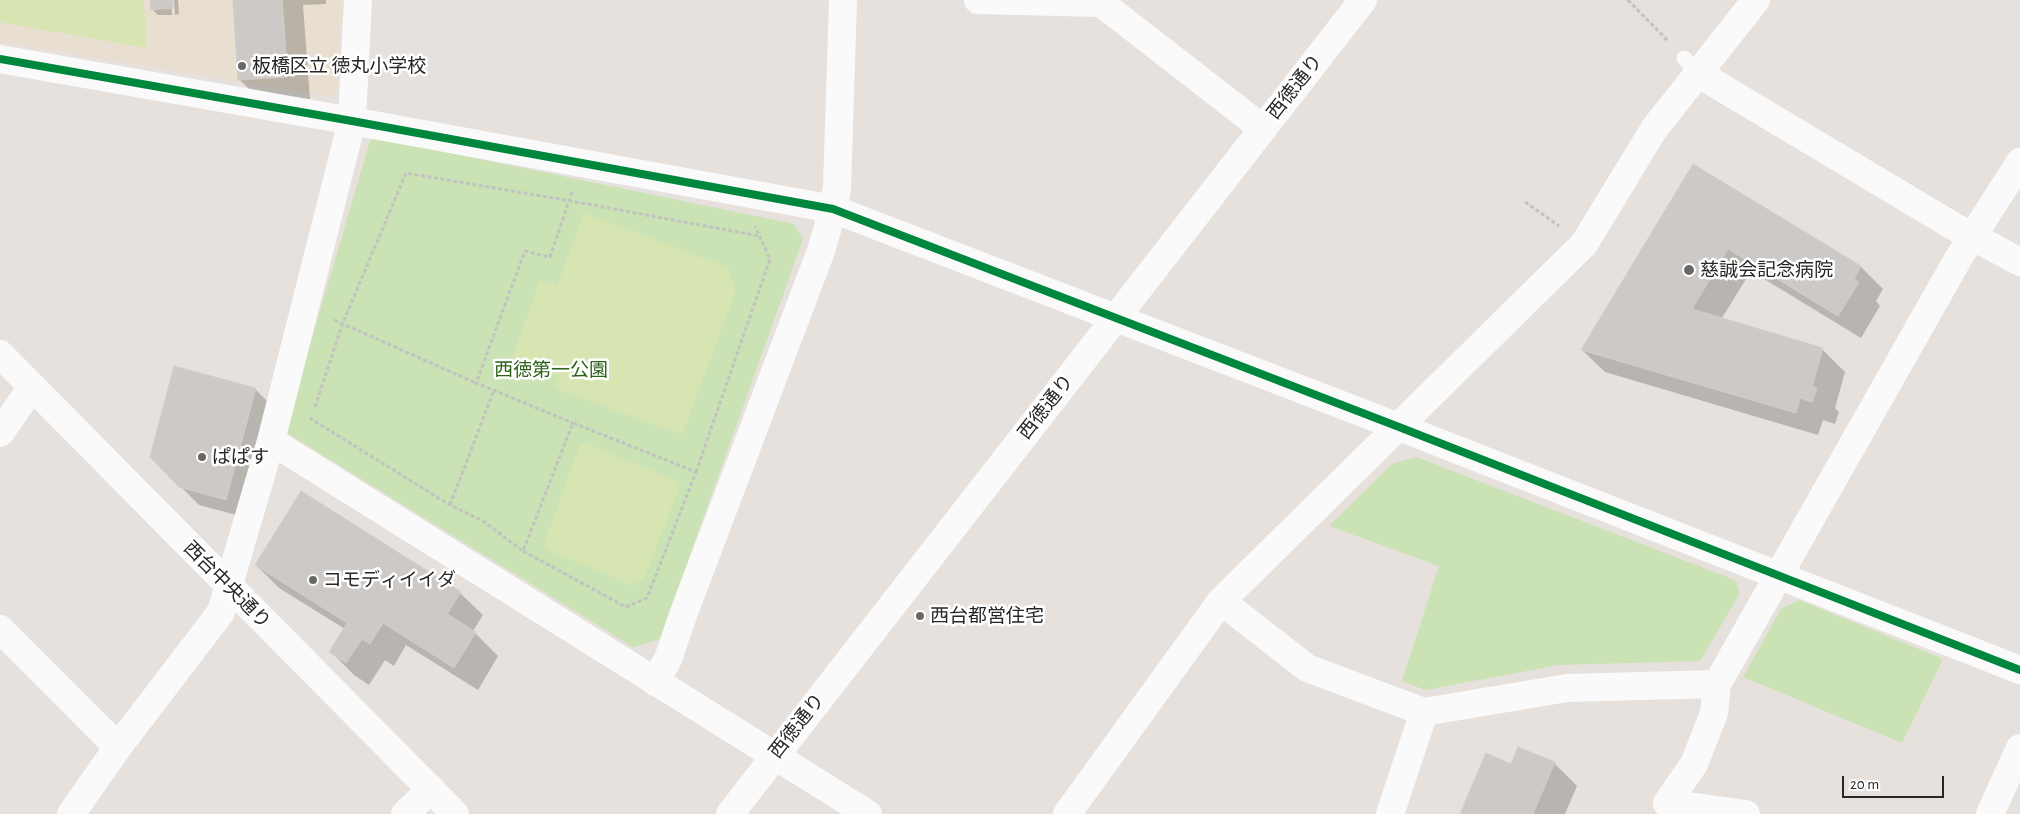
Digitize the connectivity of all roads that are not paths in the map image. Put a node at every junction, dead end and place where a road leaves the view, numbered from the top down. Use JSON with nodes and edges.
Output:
{"nodes":[{"id":1,"x":358,"y":0,"type":"edge"},
{"id":2,"x":843,"y":0,"type":"edge"},
{"id":3,"x":978,"y":0,"type":"edge"},
{"id":4,"x":1363,"y":0,"type":"edge"},
{"id":5,"x":1756,"y":0,"type":"edge"},
{"id":6,"x":1102,"y":2,"type":"edge"},
{"id":7,"x":0,"y":59,"type":"edge"},
{"id":8,"x":1691,"y":66,"type":"junction"},
{"id":9,"x":352,"y":121,"type":"junction"},
{"id":10,"x":1262,"y":128,"type":"junction"},
{"id":11,"x":2020,"y":162,"type":"edge"},
{"id":12,"x":833,"y":209,"type":"junction"},
{"id":13,"x":1974,"y":237,"type":"junction"},
{"id":14,"x":2020,"y":262,"type":"edge"},
{"id":15,"x":1115,"y":319,"type":"junction"},
{"id":16,"x":0,"y":354,"type":"edge"},
{"id":17,"x":32,"y":387,"type":"junction"},
{"id":18,"x":1399,"y":427,"type":"junction"},
{"id":19,"x":0,"y":433,"type":"edge"},
{"id":20,"x":271,"y":441,"type":"junction"},
{"id":21,"x":1778,"y":575,"type":"junction"},
{"id":22,"x":229,"y":587,"type":"junction"},
{"id":23,"x":1221,"y":602,"type":"junction"},
{"id":24,"x":0,"y":629,"type":"edge"},
{"id":25,"x":2020,"y":670,"type":"edge"},
{"id":26,"x":655,"y":682,"type":"junction"},
{"id":27,"x":1717,"y":684,"type":"junction"},
{"id":28,"x":1424,"y":712,"type":"junction"},
{"id":29,"x":118,"y":747,"type":"junction"},
{"id":30,"x":2020,"y":748,"type":"edge"},
{"id":31,"x":774,"y":755,"type":"junction"},
{"id":32,"x":430,"y":789,"type":"junction"},
{"id":33,"x":71,"y":814,"type":"edge"},
{"id":34,"x":405,"y":814,"type":"edge"},
{"id":35,"x":455,"y":814,"type":"edge"},
{"id":36,"x":730,"y":814,"type":"edge"},
{"id":37,"x":868,"y":814,"type":"edge"},
{"id":38,"x":1067,"y":814,"type":"edge"},
{"id":39,"x":1390,"y":814,"type":"edge"},
{"id":40,"x":1746,"y":814,"type":"edge"},
{"id":41,"x":1990,"y":814,"type":"edge"}],
"edges":[{"from":1,"to":9,"type":"street"},
{"from":2,"to":12,"type":"street"},
{"from":3,"to":6,"type":"street"},
{"from":4,"to":10,"type":"street","name":"西徳通り"},
{"from":5,"to":8,"type":"street"},
{"from":6,"to":10,"type":"street"},
{"from":7,"to":9,"type":"street"},
{"from":8,"to":13,"type":"street"},
{"from":8,"to":18,"type":"street"},
{"from":9,"to":12,"type":"street"},
{"from":9,"to":20,"type":"street"},
{"from":10,"to":15,"type":"street","name":"西徳通り"},
{"from":11,"to":13,"type":"street"},
{"from":12,"to":15,"type":"street"},
{"from":12,"to":26,"type":"street"},
{"from":13,"to":14,"type":"street"},
{"from":13,"to":21,"type":"street"},
{"from":15,"to":18,"type":"street"},
{"from":15,"to":31,"type":"street","name":"西徳通り"},
{"from":16,"to":17,"type":"street","name":"西台中央通り"},
{"from":17,"to":19,"type":"street"},
{"from":17,"to":22,"type":"street","name":"西台中央通り"},
{"from":18,"to":21,"type":"street"},
{"from":18,"to":23,"type":"street"},
{"from":20,"to":22,"type":"street"},
{"from":20,"to":26,"type":"street"},
{"from":21,"to":25,"type":"street"},
{"from":21,"to":27,"type":"street"},
{"from":22,"to":29,"type":"street"},
{"from":22,"to":32,"type":"street","name":"西台中央通り"},
{"from":23,"to":28,"type":"street"},
{"from":23,"to":38,"type":"street"},
{"from":24,"to":29,"type":"street"},
{"from":26,"to":31,"type":"street"},
{"from":27,"to":28,"type":"street"},
{"from":27,"to":40,"type":"street"},
{"from":28,"to":39,"type":"street"},
{"from":29,"to":33,"type":"street"},
{"from":30,"to":41,"type":"street"},
{"from":31,"to":36,"type":"street","name":"西徳通り"},
{"from":31,"to":37,"type":"street"},
{"from":32,"to":34,"type":"street"},
{"from":32,"to":35,"type":"street","name":"西台中央通り"}]}
